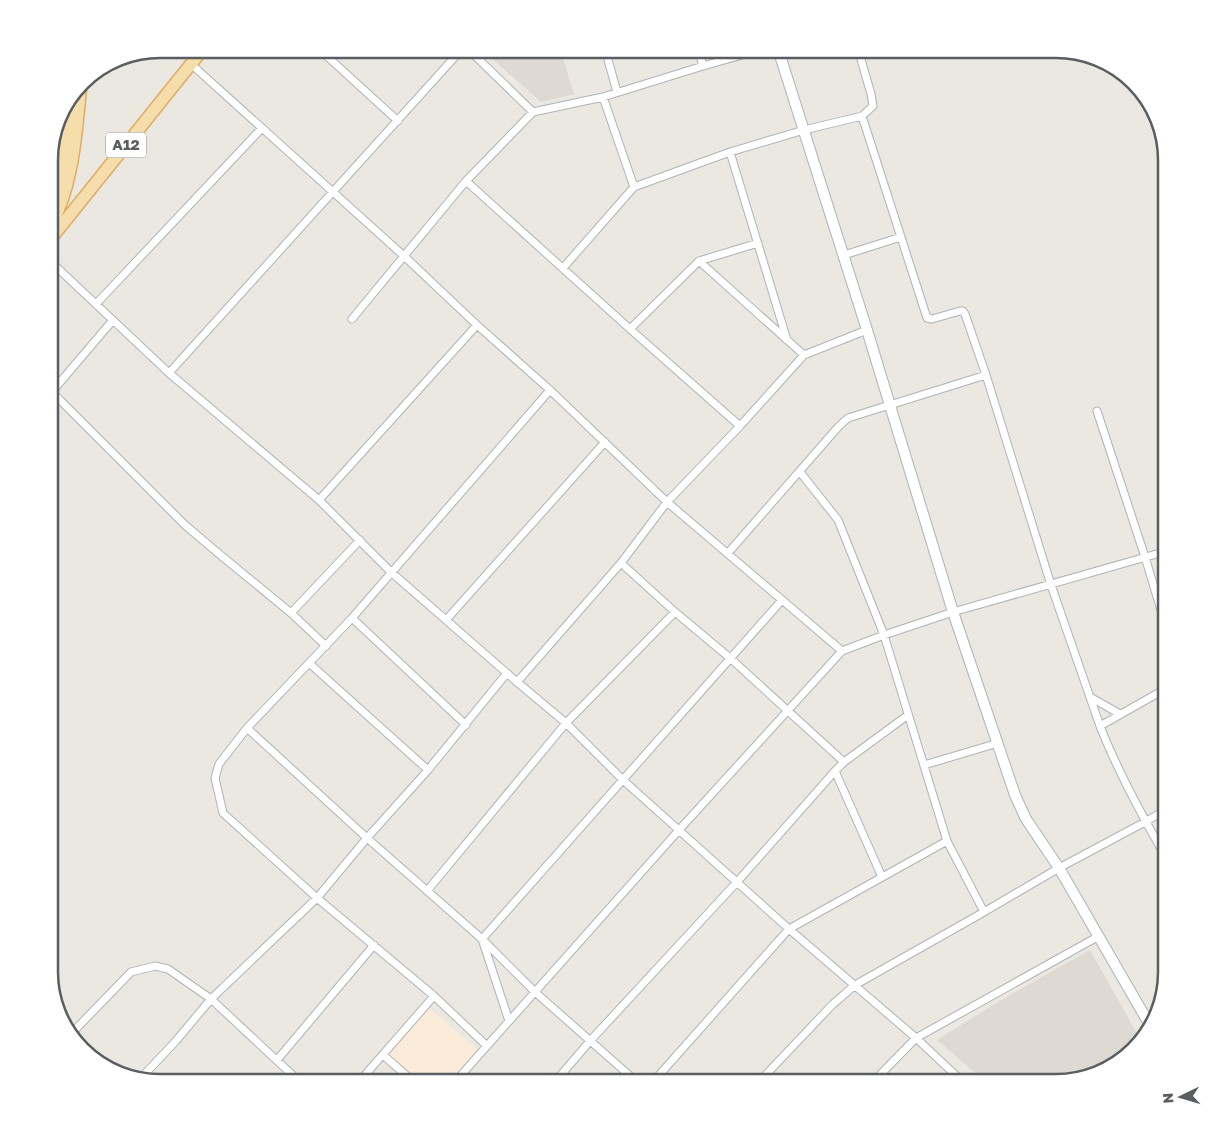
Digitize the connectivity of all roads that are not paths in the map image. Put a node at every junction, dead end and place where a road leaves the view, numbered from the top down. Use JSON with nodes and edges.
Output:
{"nodes":[{"id":1,"x":196,"y":58,"type":"edge"},
{"id":2,"x":329,"y":58,"type":"edge"},
{"id":3,"x":454,"y":58,"type":"edge"},
{"id":4,"x":477,"y":58,"type":"edge"},
{"id":5,"x":608,"y":58,"type":"edge"},
{"id":6,"x":701,"y":58,"type":"edge"},
{"id":7,"x":731,"y":58,"type":"edge"},
{"id":8,"x":781,"y":58,"type":"edge"},
{"id":9,"x":861,"y":58,"type":"edge"},
{"id":10,"x":191,"y":64,"type":"junction"},
{"id":11,"x":703,"y":66,"type":"junction"},
{"id":12,"x":617,"y":92,"type":"junction"},
{"id":13,"x":604,"y":97,"type":"junction"},
{"id":14,"x":79,"y":98,"type":"edge"},
{"id":15,"x":69,"y":112,"type":"edge"},
{"id":16,"x":533,"y":112,"type":"junction"},
{"id":17,"x":862,"y":116,"type":"junction"},
{"id":18,"x":398,"y":121,"type":"junction"},
{"id":19,"x":262,"y":128,"type":"junction"},
{"id":20,"x":804,"y":130,"type":"junction"},
{"id":21,"x":58,"y":145,"type":"edge"},
{"id":22,"x":70,"y":148,"type":"junction"},
{"id":23,"x":730,"y":152,"type":"junction"},
{"id":24,"x":58,"y":178,"type":"edge"},
{"id":25,"x":69,"y":180,"type":"junction"},
{"id":26,"x":466,"y":181,"type":"junction"},
{"id":27,"x":634,"y":187,"type":"junction"},
{"id":28,"x":333,"y":192,"type":"junction"},
{"id":29,"x":87,"y":194,"type":"junction"},
{"id":30,"x":58,"y":209,"type":"edge"},
{"id":31,"x":58,"y":230,"type":"edge"},
{"id":32,"x":901,"y":237,"type":"junction"},
{"id":33,"x":758,"y":243,"type":"junction"},
{"id":34,"x":844,"y":255,"type":"junction"},
{"id":35,"x":404,"y":256,"type":"junction"},
{"id":36,"x":699,"y":261,"type":"junction"},
{"id":37,"x":58,"y":268,"type":"edge"},
{"id":38,"x":563,"y":268,"type":"junction"},
{"id":39,"x":96,"y":304,"type":"junction"},
{"id":40,"x":352,"y":319,"type":"dead end"},
{"id":41,"x":113,"y":320,"type":"junction"},
{"id":42,"x":477,"y":325,"type":"junction"},
{"id":43,"x":630,"y":329,"type":"junction"},
{"id":44,"x":867,"y":330,"type":"junction"},
{"id":45,"x":787,"y":340,"type":"junction"},
{"id":46,"x":804,"y":355,"type":"junction"},
{"id":47,"x":169,"y":373,"type":"junction"},
{"id":48,"x":986,"y":375,"type":"junction"},
{"id":49,"x":58,"y":385,"type":"edge"},
{"id":50,"x":550,"y":390,"type":"junction"},
{"id":51,"x":58,"y":402,"type":"edge"},
{"id":52,"x":890,"y":406,"type":"junction"},
{"id":53,"x":1097,"y":411,"type":"dead end"},
{"id":54,"x":740,"y":426,"type":"junction"},
{"id":55,"x":605,"y":442,"type":"junction"},
{"id":56,"x":800,"y":472,"type":"junction"},
{"id":57,"x":319,"y":500,"type":"junction"},
{"id":58,"x":668,"y":502,"type":"junction"},
{"id":59,"x":360,"y":540,"type":"junction"},
{"id":60,"x":728,"y":553,"type":"junction"},
{"id":61,"x":1158,"y":553,"type":"edge"},
{"id":62,"x":1145,"y":557,"type":"junction"},
{"id":63,"x":620,"y":563,"type":"junction"},
{"id":64,"x":391,"y":572,"type":"junction"},
{"id":65,"x":1051,"y":584,"type":"junction"},
{"id":66,"x":782,"y":600,"type":"junction"},
{"id":67,"x":1158,"y":600,"type":"edge"},
{"id":68,"x":675,"y":612,"type":"junction"},
{"id":69,"x":953,"y":612,"type":"junction"},
{"id":70,"x":290,"y":613,"type":"junction"},
{"id":71,"x":352,"y":618,"type":"junction"},
{"id":72,"x":446,"y":620,"type":"junction"},
{"id":73,"x":884,"y":635,"type":"junction"},
{"id":74,"x":326,"y":646,"type":"junction"},
{"id":75,"x":842,"y":651,"type":"junction"},
{"id":76,"x":730,"y":658,"type":"junction"},
{"id":77,"x":309,"y":663,"type":"junction"},
{"id":78,"x":507,"y":674,"type":"junction"},
{"id":79,"x":517,"y":682,"type":"junction"},
{"id":80,"x":1158,"y":693,"type":"edge"},
{"id":81,"x":1090,"y":697,"type":"junction"},
{"id":82,"x":788,"y":711,"type":"junction"},
{"id":83,"x":908,"y":714,"type":"junction"},
{"id":84,"x":1120,"y":714,"type":"junction"},
{"id":85,"x":566,"y":723,"type":"junction"},
{"id":86,"x":466,"y":725,"type":"junction"},
{"id":87,"x":1100,"y":726,"type":"junction"},
{"id":88,"x":247,"y":728,"type":"junction"},
{"id":89,"x":998,"y":743,"type":"junction"},
{"id":90,"x":844,"y":762,"type":"junction"},
{"id":91,"x":924,"y":766,"type":"junction"},
{"id":92,"x":428,"y":770,"type":"junction"},
{"id":93,"x":835,"y":771,"type":"junction"},
{"id":94,"x":623,"y":780,"type":"junction"},
{"id":95,"x":1158,"y":814,"type":"edge"},
{"id":96,"x":1145,"y":822,"type":"junction"},
{"id":97,"x":679,"y":830,"type":"junction"},
{"id":98,"x":367,"y":838,"type":"junction"},
{"id":99,"x":947,"y":841,"type":"junction"},
{"id":100,"x":1158,"y":844,"type":"edge"},
{"id":101,"x":1059,"y":868,"type":"junction"},
{"id":102,"x":882,"y":877,"type":"junction"},
{"id":103,"x":737,"y":882,"type":"junction"},
{"id":104,"x":427,"y":891,"type":"junction"},
{"id":105,"x":317,"y":898,"type":"junction"},
{"id":106,"x":984,"y":912,"type":"junction"},
{"id":107,"x":790,"y":929,"type":"junction"},
{"id":108,"x":1099,"y":936,"type":"junction"},
{"id":109,"x":482,"y":939,"type":"junction"},
{"id":110,"x":374,"y":946,"type":"junction"},
{"id":111,"x":855,"y":985,"type":"junction"},
{"id":112,"x":535,"y":992,"type":"junction"},
{"id":113,"x":434,"y":996,"type":"junction"},
{"id":114,"x":211,"y":999,"type":"junction"},
{"id":115,"x":1147,"y":1020,"type":"edge"},
{"id":116,"x":509,"y":1021,"type":"junction"},
{"id":117,"x":75,"y":1030,"type":"edge"},
{"id":118,"x":916,"y":1038,"type":"junction"},
{"id":119,"x":590,"y":1041,"type":"junction"},
{"id":120,"x":487,"y":1046,"type":"junction"},
{"id":121,"x":383,"y":1055,"type":"junction"},
{"id":122,"x":277,"y":1060,"type":"junction"},
{"id":123,"x":146,"y":1073,"type":"edge"},
{"id":124,"x":292,"y":1074,"type":"edge"},
{"id":125,"x":366,"y":1074,"type":"edge"},
{"id":126,"x":405,"y":1074,"type":"edge"},
{"id":127,"x":462,"y":1074,"type":"edge"},
{"id":128,"x":562,"y":1074,"type":"edge"},
{"id":129,"x":628,"y":1074,"type":"edge"},
{"id":130,"x":660,"y":1074,"type":"edge"},
{"id":131,"x":767,"y":1074,"type":"edge"},
{"id":132,"x":881,"y":1074,"type":"edge"},
{"id":133,"x":954,"y":1074,"type":"edge"}],
"edges":[{"from":1,"to":10,"type":"main road","number":"A12"},
{"from":2,"to":18,"type":"street"},
{"from":3,"to":18,"type":"street"},
{"from":4,"to":16,"type":"street"},
{"from":5,"to":12,"type":"street"},
{"from":6,"to":11,"type":"street"},
{"from":7,"to":11,"type":"street"},
{"from":8,"to":20,"type":"street"},
{"from":9,"to":17,"type":"street"},
{"from":10,"to":19,"type":"street"},
{"from":10,"to":29,"type":"main road","number":"A12"},
{"from":11,"to":12,"type":"street"},
{"from":12,"to":13,"type":"street"},
{"from":13,"to":16,"type":"street"},
{"from":13,"to":27,"type":"street"},
{"from":14,"to":22,"type":"main road"},
{"from":15,"to":22,"type":"main road"},
{"from":16,"to":26,"type":"street"},
{"from":17,"to":20,"type":"street"},
{"from":17,"to":32,"type":"street"},
{"from":18,"to":28,"type":"street"},
{"from":19,"to":28,"type":"street"},
{"from":19,"to":39,"type":"street"},
{"from":20,"to":23,"type":"street"},
{"from":20,"to":34,"type":"street"},
{"from":21,"to":22,"type":"street"},
{"from":22,"to":24,"type":"main road"},
{"from":22,"to":25,"type":"main road"},
{"from":23,"to":27,"type":"street"},
{"from":23,"to":33,"type":"street"},
{"from":25,"to":29,"type":"main road"},
{"from":25,"to":30,"type":"main road"},
{"from":26,"to":35,"type":"street"},
{"from":26,"to":38,"type":"street"},
{"from":27,"to":38,"type":"street"},
{"from":28,"to":35,"type":"street"},
{"from":28,"to":47,"type":"street"},
{"from":29,"to":31,"type":"main road","number":"A12"},
{"from":32,"to":34,"type":"street"},
{"from":32,"to":48,"type":"street"},
{"from":33,"to":36,"type":"street"},
{"from":33,"to":45,"type":"street"},
{"from":34,"to":44,"type":"street"},
{"from":35,"to":40,"type":"street"},
{"from":35,"to":42,"type":"street"},
{"from":36,"to":43,"type":"street"},
{"from":36,"to":45,"type":"street"},
{"from":37,"to":39,"type":"street"},
{"from":38,"to":43,"type":"street"},
{"from":39,"to":41,"type":"street"},
{"from":41,"to":47,"type":"street"},
{"from":41,"to":49,"type":"street"},
{"from":42,"to":50,"type":"street"},
{"from":42,"to":57,"type":"street"},
{"from":43,"to":54,"type":"street"},
{"from":44,"to":46,"type":"street"},
{"from":44,"to":52,"type":"street"},
{"from":45,"to":46,"type":"street"},
{"from":46,"to":54,"type":"street"},
{"from":47,"to":57,"type":"street"},
{"from":48,"to":52,"type":"street"},
{"from":48,"to":65,"type":"street"},
{"from":50,"to":55,"type":"street"},
{"from":50,"to":64,"type":"street"},
{"from":51,"to":70,"type":"street"},
{"from":52,"to":56,"type":"street"},
{"from":52,"to":69,"type":"street"},
{"from":53,"to":62,"type":"street"},
{"from":54,"to":58,"type":"street"},
{"from":55,"to":58,"type":"street"},
{"from":55,"to":72,"type":"street"},
{"from":56,"to":60,"type":"street"},
{"from":56,"to":73,"type":"street"},
{"from":57,"to":59,"type":"street"},
{"from":58,"to":60,"type":"street"},
{"from":58,"to":63,"type":"street"},
{"from":59,"to":64,"type":"street"},
{"from":59,"to":70,"type":"street"},
{"from":60,"to":66,"type":"street"},
{"from":61,"to":62,"type":"street"},
{"from":62,"to":65,"type":"street"},
{"from":62,"to":67,"type":"street"},
{"from":63,"to":68,"type":"street"},
{"from":63,"to":79,"type":"street"},
{"from":64,"to":71,"type":"street"},
{"from":64,"to":72,"type":"street"},
{"from":65,"to":69,"type":"street"},
{"from":65,"to":81,"type":"street"},
{"from":66,"to":75,"type":"street"},
{"from":66,"to":76,"type":"street"},
{"from":68,"to":76,"type":"street"},
{"from":68,"to":85,"type":"street"},
{"from":69,"to":73,"type":"street"},
{"from":69,"to":89,"type":"street"},
{"from":70,"to":74,"type":"street"},
{"from":71,"to":74,"type":"street"},
{"from":71,"to":86,"type":"street"},
{"from":72,"to":78,"type":"street"},
{"from":73,"to":75,"type":"street"},
{"from":73,"to":83,"type":"street"},
{"from":74,"to":77,"type":"street"},
{"from":75,"to":82,"type":"street"},
{"from":76,"to":82,"type":"street"},
{"from":76,"to":94,"type":"street"},
{"from":77,"to":88,"type":"street"},
{"from":77,"to":92,"type":"street"},
{"from":78,"to":79,"type":"street"},
{"from":78,"to":86,"type":"street"},
{"from":79,"to":85,"type":"street"},
{"from":80,"to":84,"type":"street"},
{"from":81,"to":84,"type":"street"},
{"from":81,"to":87,"type":"street"},
{"from":82,"to":90,"type":"street"},
{"from":82,"to":97,"type":"street"},
{"from":83,"to":90,"type":"street"},
{"from":83,"to":91,"type":"street"},
{"from":84,"to":87,"type":"street"},
{"from":85,"to":94,"type":"street"},
{"from":85,"to":104,"type":"street"},
{"from":86,"to":92,"type":"street"},
{"from":87,"to":96,"type":"street"},
{"from":88,"to":98,"type":"street"},
{"from":88,"to":105,"type":"street"},
{"from":89,"to":91,"type":"street"},
{"from":89,"to":101,"type":"street"},
{"from":90,"to":93,"type":"street"},
{"from":91,"to":99,"type":"street"},
{"from":92,"to":98,"type":"street"},
{"from":93,"to":102,"type":"street"},
{"from":93,"to":103,"type":"street"},
{"from":94,"to":97,"type":"street"},
{"from":94,"to":109,"type":"street"},
{"from":95,"to":96,"type":"street"},
{"from":96,"to":100,"type":"street"},
{"from":96,"to":101,"type":"street"},
{"from":97,"to":103,"type":"street"},
{"from":97,"to":112,"type":"street"},
{"from":98,"to":104,"type":"street"},
{"from":98,"to":105,"type":"street"},
{"from":99,"to":102,"type":"street"},
{"from":99,"to":106,"type":"street"},
{"from":101,"to":106,"type":"street"},
{"from":101,"to":108,"type":"street"},
{"from":102,"to":107,"type":"street"},
{"from":103,"to":107,"type":"street"},
{"from":103,"to":119,"type":"street"},
{"from":104,"to":109,"type":"street"},
{"from":105,"to":110,"type":"street"},
{"from":105,"to":114,"type":"street"},
{"from":106,"to":111,"type":"street"},
{"from":107,"to":111,"type":"street"},
{"from":107,"to":130,"type":"street"},
{"from":108,"to":115,"type":"street"},
{"from":108,"to":118,"type":"street"},
{"from":109,"to":112,"type":"street"},
{"from":109,"to":116,"type":"street"},
{"from":110,"to":113,"type":"street"},
{"from":110,"to":122,"type":"street"},
{"from":111,"to":118,"type":"street"},
{"from":111,"to":131,"type":"street"},
{"from":112,"to":116,"type":"street"},
{"from":112,"to":119,"type":"street"},
{"from":113,"to":120,"type":"street"},
{"from":113,"to":121,"type":"street"},
{"from":114,"to":117,"type":"street"},
{"from":114,"to":122,"type":"street"},
{"from":114,"to":123,"type":"street"},
{"from":116,"to":120,"type":"street"},
{"from":118,"to":132,"type":"street"},
{"from":118,"to":133,"type":"street"},
{"from":119,"to":128,"type":"street"},
{"from":119,"to":129,"type":"street"},
{"from":120,"to":127,"type":"street"},
{"from":121,"to":125,"type":"street"},
{"from":121,"to":126,"type":"street"},
{"from":122,"to":124,"type":"street"}]}
